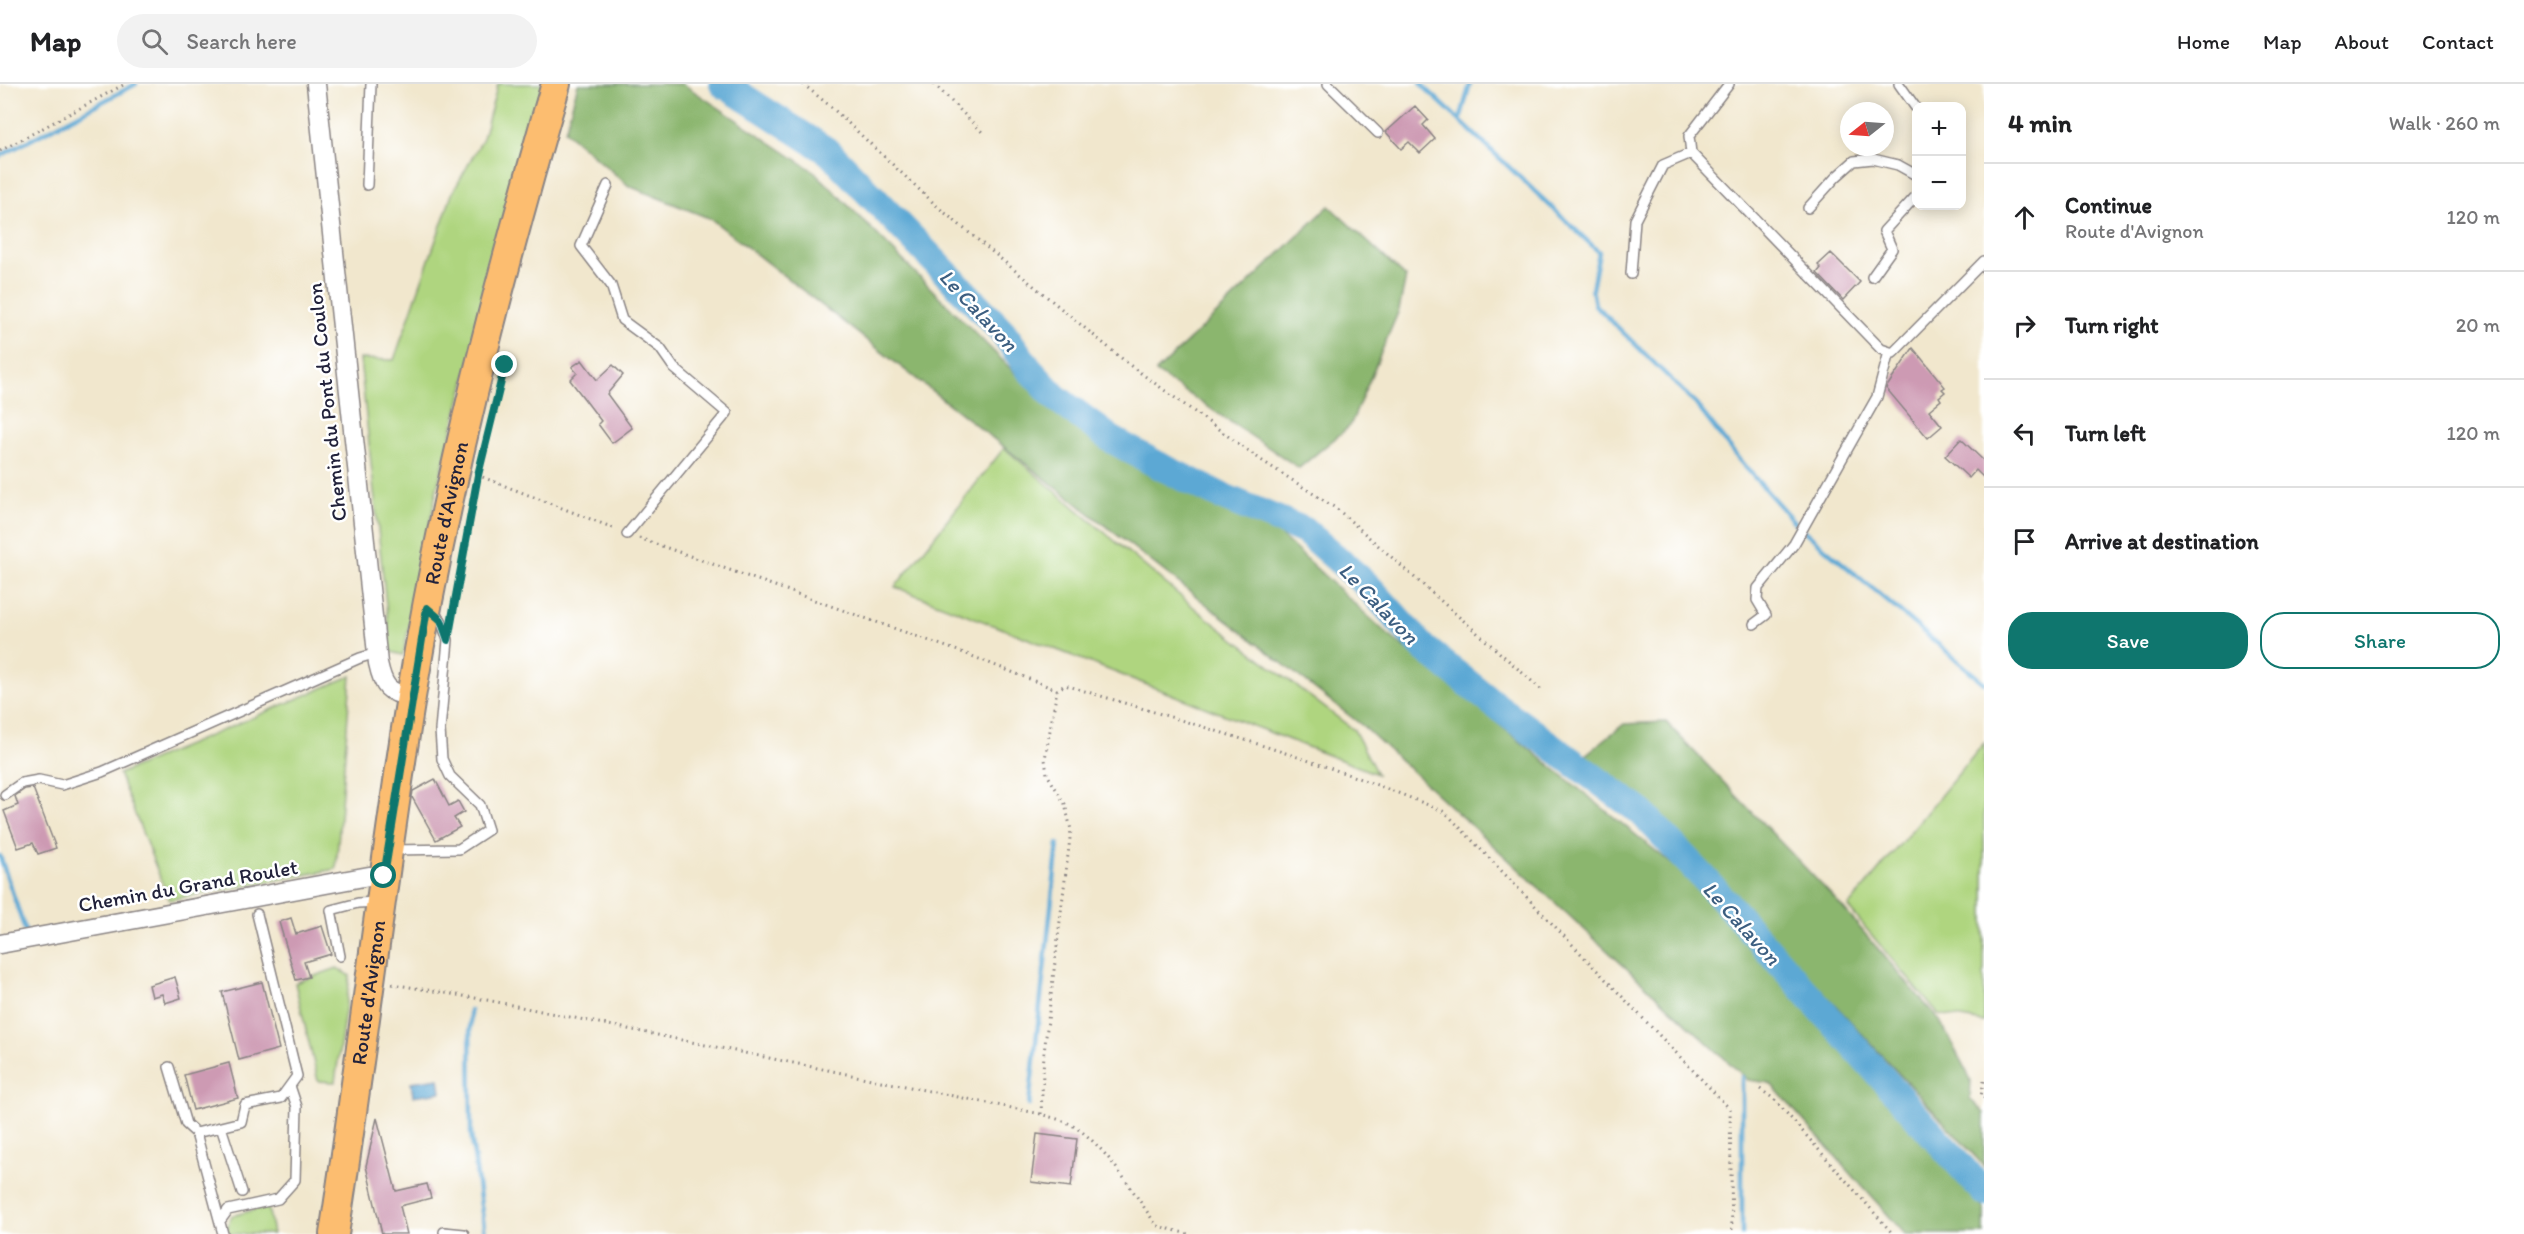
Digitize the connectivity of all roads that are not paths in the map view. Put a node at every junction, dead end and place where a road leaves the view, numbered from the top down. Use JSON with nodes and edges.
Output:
{"nodes":[{"id":1,"x":316,"y":84,"type":"edge"},
{"id":2,"x":370,"y":84,"type":"edge"},
{"id":3,"x":556,"y":84,"type":"edge"},
{"id":4,"x":1328,"y":84,"type":"edge"},
{"id":5,"x":1729,"y":84,"type":"edge"},
{"id":6,"x":1899,"y":84,"type":"edge"},
{"id":7,"x":1912,"y":102,"type":"edge"},
{"id":8,"x":1378,"y":133,"type":"dead end"},
{"id":9,"x":1691,"y":153,"type":"junction"},
{"id":10,"x":1912,"y":172,"type":"edge"},
{"id":11,"x":367,"y":184,"type":"dead end"},
{"id":12,"x":608,"y":185,"type":"dead end"},
{"id":13,"x":1912,"y":201,"type":"edge"},
{"id":14,"x":1809,"y":208,"type":"dead end"},
{"id":15,"x":1984,"y":261,"type":"edge"},
{"id":16,"x":1631,"y":274,"type":"dead end"},
{"id":17,"x":1872,"y":277,"type":"dead end"},
{"id":18,"x":1889,"y":352,"type":"junction"},
{"id":19,"x":627,"y":534,"type":"road end"},
{"id":20,"x":427,"y":608,"type":"junction"},
{"id":21,"x":1754,"y":624,"type":"dead end"},
{"id":22,"x":377,"y":653,"type":"junction"},
{"id":23,"x":411,"y":696,"type":"junction"},
{"id":24,"x":4,"y":795,"type":"dead end"},
{"id":25,"x":384,"y":876,"type":"junction"},
{"id":26,"x":257,"y":914,"type":"dead end"},
{"id":27,"x":0,"y":944,"type":"edge"},
{"id":28,"x":340,"y":957,"type":"dead end"},
{"id":29,"x":169,"y":1067,"type":"dead end"},
{"id":30,"x":290,"y":1086,"type":"junction"},
{"id":31,"x":221,"y":1127,"type":"junction"},
{"id":32,"x":196,"y":1134,"type":"junction"},
{"id":33,"x":242,"y":1192,"type":"dead end"},
{"id":34,"x":220,"y":1221,"type":"junction"},
{"id":35,"x":444,"y":1232,"type":"dead end"},
{"id":36,"x":224,"y":1234,"type":"edge"},
{"id":37,"x":334,"y":1234,"type":"edge"},
{"id":38,"x":464,"y":1234,"type":"edge"}],
"edges":[{"from":1,"to":22,"type":"street","name":"Chemin du Pont du Coulon"},
{"from":2,"to":11,"type":"lane"},
{"from":3,"to":20,"type":"main road","name":"Route d'Avignon"},
{"from":4,"to":8,"type":"lane"},
{"from":5,"to":9,"type":"lane"},
{"from":6,"to":7,"type":"lane"},
{"from":9,"to":16,"type":"lane"},
{"from":9,"to":18,"type":"lane"},
{"from":10,"to":14,"type":"lane"},
{"from":12,"to":19,"type":"lane"},
{"from":13,"to":17,"type":"lane"},
{"from":15,"to":18,"type":"lane"},
{"from":18,"to":21,"type":"lane"},
{"from":20,"to":23,"type":"main road","name":"Route d'Avignon"},
{"from":20,"to":25,"type":"lane"},
{"from":22,"to":23,"type":"street","name":"Chemin du Pont du Coulon"},
{"from":22,"to":24,"type":"lane"},
{"from":23,"to":25,"type":"main road","name":"Route d'Avignon"},
{"from":25,"to":27,"type":"street","name":"Chemin du Grand Roulet"},
{"from":25,"to":28,"type":"lane"},
{"from":25,"to":37,"type":"main road","name":"Route d'Avignon"},
{"from":26,"to":30,"type":"lane"},
{"from":29,"to":32,"type":"lane"},
{"from":30,"to":31,"type":"lane"},
{"from":30,"to":34,"type":"lane"},
{"from":31,"to":32,"type":"lane"},
{"from":31,"to":33,"type":"lane"},
{"from":32,"to":34,"type":"lane"},
{"from":34,"to":36,"type":"lane"},
{"from":35,"to":38,"type":"lane"}]}
